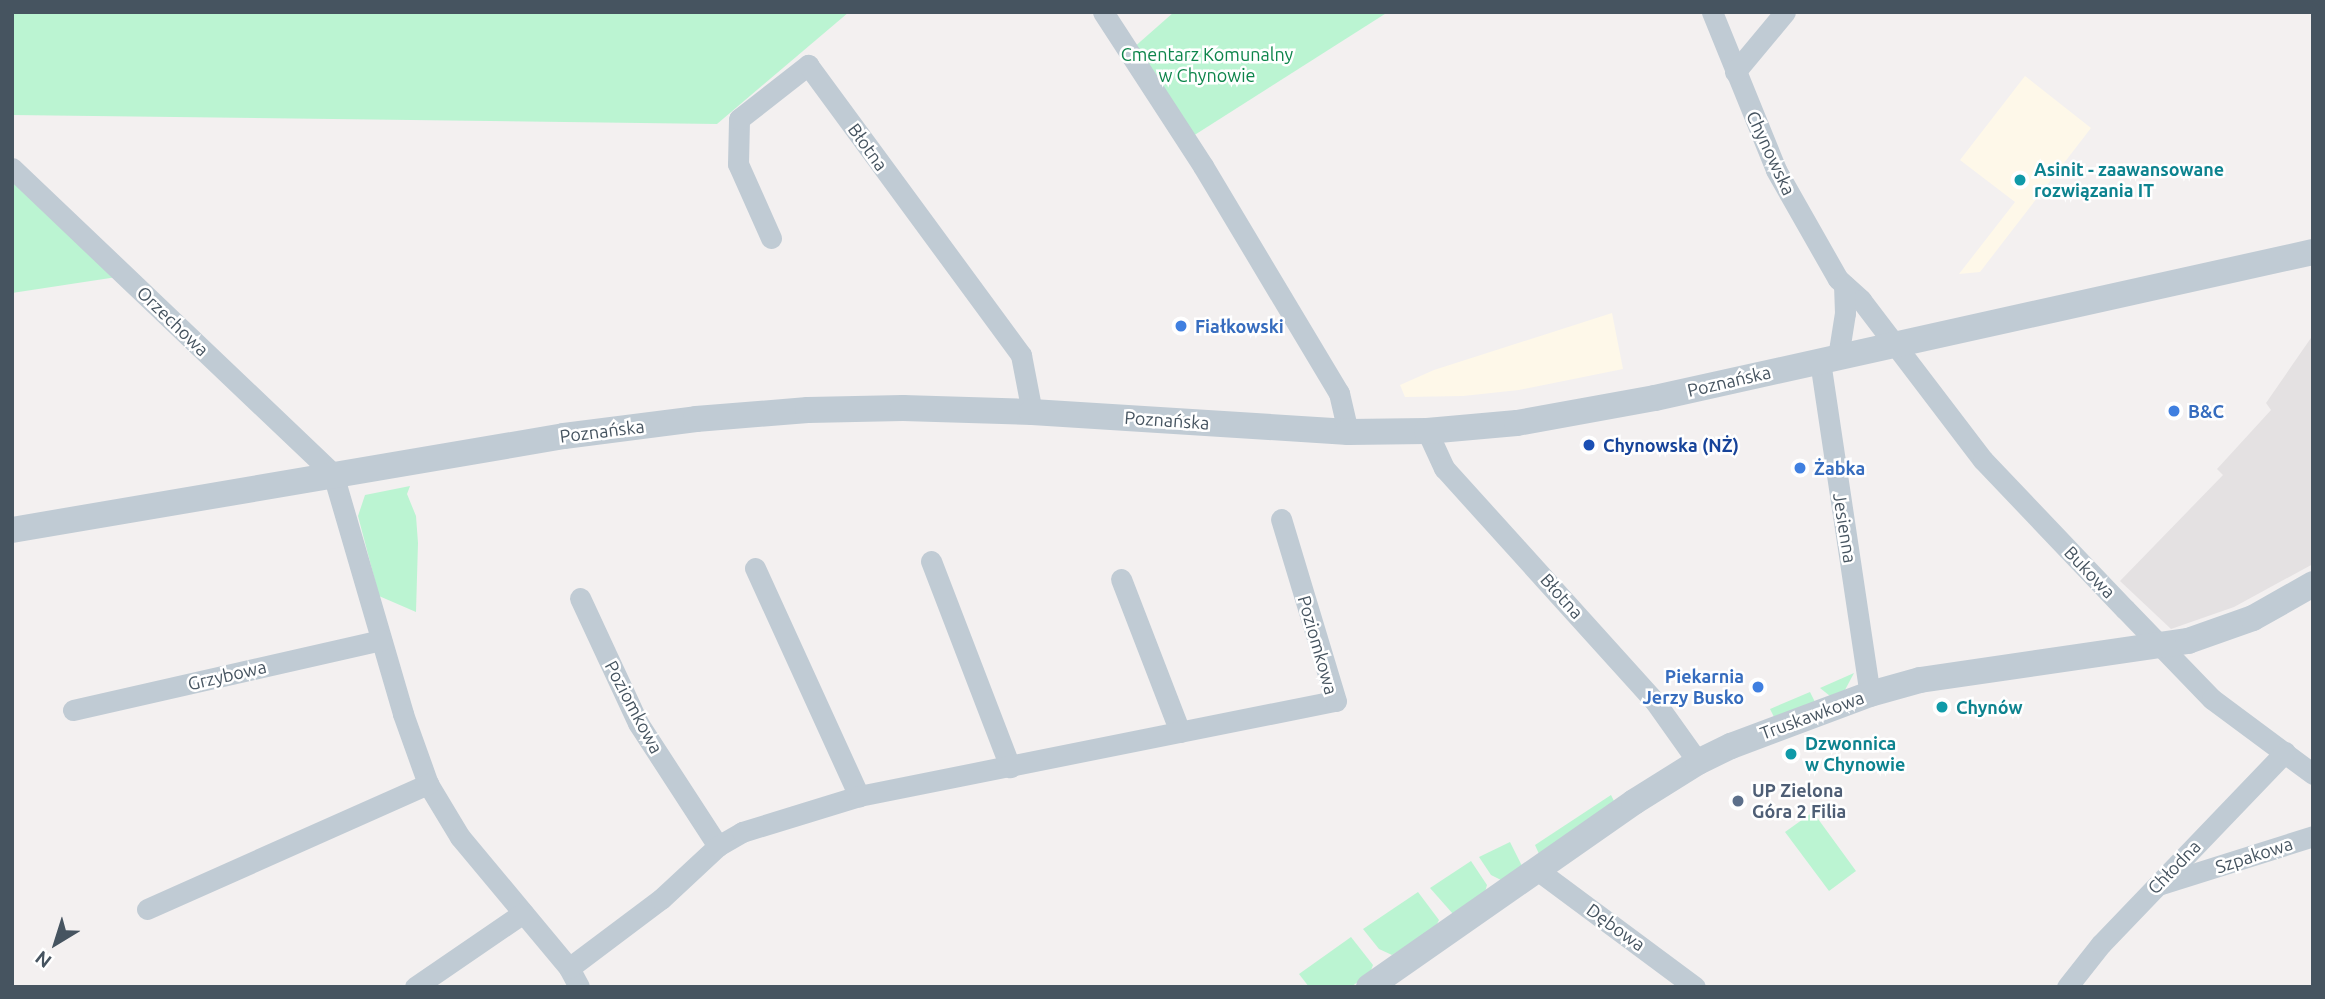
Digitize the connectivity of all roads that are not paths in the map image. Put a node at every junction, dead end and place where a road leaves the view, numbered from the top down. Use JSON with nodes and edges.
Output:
{"nodes":[{"id":1,"x":1103,"y":12,"type":"edge"},
{"id":2,"x":1712,"y":12,"type":"edge"},
{"id":3,"x":1785,"y":12,"type":"edge"},
{"id":4,"x":1735,"y":72,"type":"junction"},
{"id":5,"x":12,"y":168,"type":"edge"},
{"id":6,"x":771,"y":238,"type":"dead end"},
{"id":7,"x":2313,"y":251,"type":"edge"},
{"id":8,"x":1844,"y":285,"type":"junction"},
{"id":9,"x":1894,"y":344,"type":"junction"},
{"id":10,"x":1829,"y":359,"type":"junction"},
{"id":11,"x":1032,"y":412,"type":"junction"},
{"id":12,"x":1427,"y":431,"type":"junction"},
{"id":13,"x":1348,"y":432,"type":"junction"},
{"id":14,"x":333,"y":474,"type":"junction"},
{"id":15,"x":1281,"y":519,"type":"dead end"},
{"id":16,"x":12,"y":530,"type":"edge"},
{"id":17,"x":931,"y":561,"type":"dead end"},
{"id":18,"x":755,"y":568,"type":"dead end"},
{"id":19,"x":1121,"y":579,"type":"dead end"},
{"id":20,"x":2313,"y":584,"type":"edge"},
{"id":21,"x":580,"y":598,"type":"dead end"},
{"id":22,"x":381,"y":640,"type":"junction"},
{"id":23,"x":2161,"y":646,"type":"junction"},
{"id":24,"x":1870,"y":694,"type":"junction"},
{"id":25,"x":73,"y":710,"type":"dead end"},
{"id":26,"x":1180,"y":732,"type":"junction"},
{"id":27,"x":2285,"y":752,"type":"junction"},
{"id":28,"x":1698,"y":762,"type":"junction"},
{"id":29,"x":1010,"y":766,"type":"junction"},
{"id":30,"x":2313,"y":774,"type":"edge"},
{"id":31,"x":428,"y":784,"type":"junction"},
{"id":32,"x":859,"y":796,"type":"junction"},
{"id":33,"x":2313,"y":836,"type":"edge"},
{"id":34,"x":718,"y":846,"type":"junction"},
{"id":35,"x":1536,"y":869,"type":"junction"},
{"id":36,"x":2156,"y":886,"type":"junction"},
{"id":37,"x":147,"y":909,"type":"dead end"},
{"id":38,"x":523,"y":914,"type":"junction"},
{"id":39,"x":574,"y":977,"type":"edge"},
{"id":40,"x":415,"y":987,"type":"edge"},
{"id":41,"x":1369,"y":987,"type":"edge"},
{"id":42,"x":1695,"y":987,"type":"edge"},
{"id":43,"x":2067,"y":987,"type":"edge"}],
"edges":[{"from":1,"to":13,"type":"street"},
{"from":2,"to":4,"type":"street","name":"Chynowska"},
{"from":3,"to":4,"type":"street"},
{"from":4,"to":8,"type":"street","name":"Chynowska"},
{"from":5,"to":14,"type":"street","name":"Orzechowa"},
{"from":6,"to":11,"type":"street","name":"Błotna"},
{"from":7,"to":9,"type":"street","name":"Poznańska"},
{"from":8,"to":9,"type":"street","name":"Chynowska"},
{"from":8,"to":10,"type":"street"},
{"from":9,"to":10,"type":"street","name":"Poznańska"},
{"from":9,"to":23,"type":"street","name":"Bukowa"},
{"from":10,"to":12,"type":"street","name":"Poznańska"},
{"from":10,"to":24,"type":"street","name":"Jesienna"},
{"from":11,"to":13,"type":"street","name":"Poznańska"},
{"from":11,"to":14,"type":"street","name":"Poznańska"},
{"from":12,"to":13,"type":"street","name":"Poznańska"},
{"from":12,"to":28,"type":"street","name":"Błotna"},
{"from":14,"to":16,"type":"street","name":"Poznańska"},
{"from":14,"to":22,"type":"street"},
{"from":15,"to":26,"type":"street","name":"Poziomkowa"},
{"from":17,"to":29,"type":"street"},
{"from":18,"to":32,"type":"street"},
{"from":19,"to":26,"type":"street"},
{"from":20,"to":23,"type":"street","name":"Truskawkowa"},
{"from":21,"to":34,"type":"street","name":"Poziomkowa"},
{"from":22,"to":25,"type":"street","name":"Grzybowa"},
{"from":22,"to":31,"type":"street"},
{"from":23,"to":24,"type":"street","name":"Truskawkowa"},
{"from":23,"to":27,"type":"street","name":"Bukowa"},
{"from":24,"to":28,"type":"street","name":"Truskawkowa"},
{"from":26,"to":29,"type":"street","name":"Poziomkowa"},
{"from":27,"to":30,"type":"street","name":"Bukowa"},
{"from":27,"to":36,"type":"street","name":"Chłodna"},
{"from":28,"to":35,"type":"street","name":"Truskawkowa"},
{"from":29,"to":32,"type":"street","name":"Poziomkowa"},
{"from":31,"to":37,"type":"street"},
{"from":31,"to":38,"type":"street"},
{"from":32,"to":34,"type":"street","name":"Poziomkowa"},
{"from":33,"to":36,"type":"street","name":"Szpakowa"},
{"from":34,"to":39,"type":"street","name":"Poziomkowa"},
{"from":35,"to":41,"type":"street","name":"Truskawkowa"},
{"from":35,"to":42,"type":"street","name":"Dębowa"},
{"from":36,"to":43,"type":"street","name":"Chłodna"},
{"from":38,"to":39,"type":"street"},
{"from":38,"to":40,"type":"street"}]}
